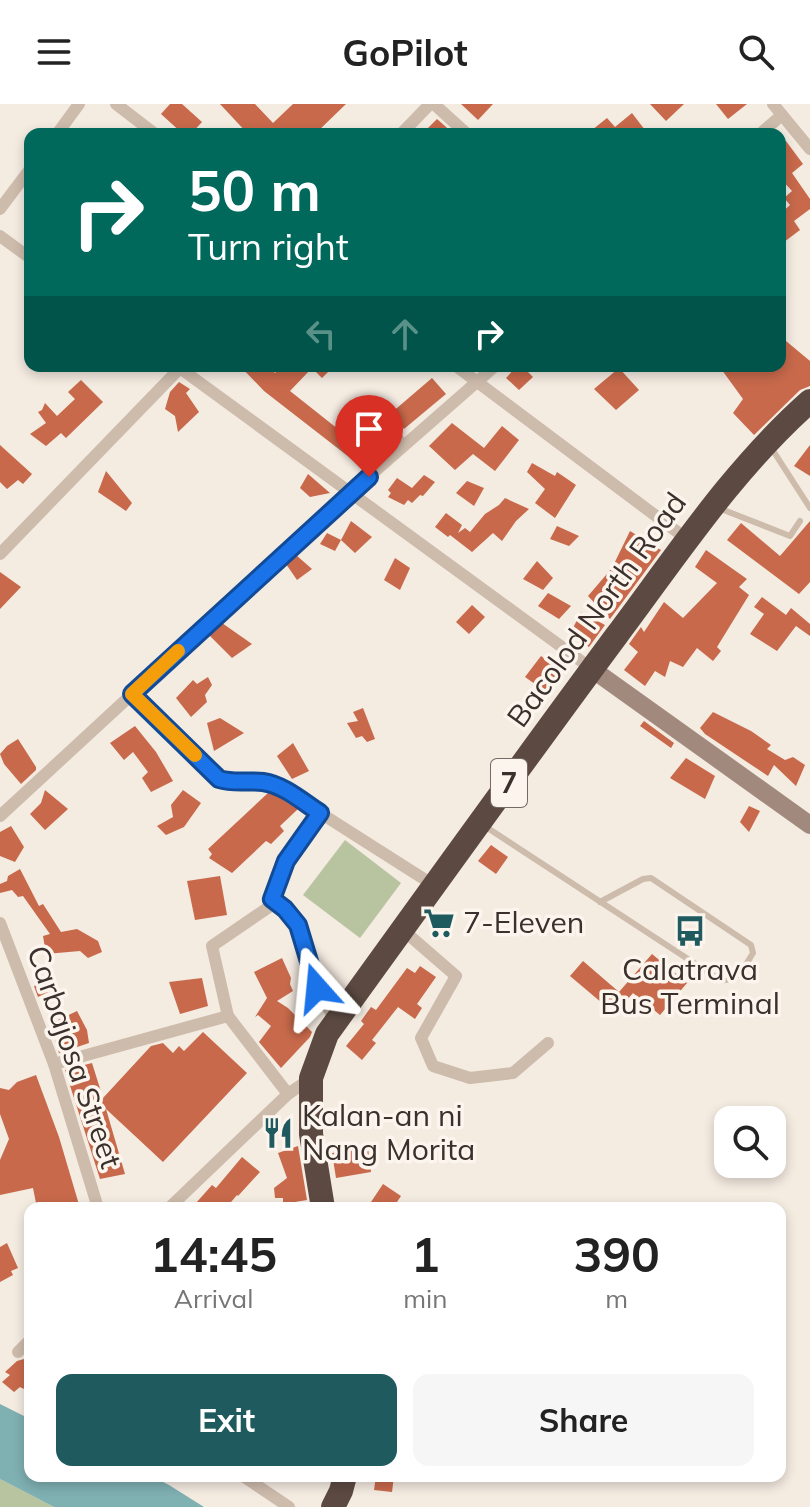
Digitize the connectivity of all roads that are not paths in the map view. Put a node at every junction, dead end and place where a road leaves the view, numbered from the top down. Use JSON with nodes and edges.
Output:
{"nodes":[{"id":1,"x":79,"y":104,"type":"edge"},
{"id":2,"x":116,"y":104,"type":"edge"},
{"id":3,"x":432,"y":104,"type":"edge"},
{"id":4,"x":773,"y":104,"type":"edge"},
{"id":5,"x":782,"y":115,"type":"junction"},
{"id":6,"x":61,"y":128,"type":"edge"},
{"id":7,"x":147,"y":128,"type":"edge"},
{"id":8,"x":407,"y":128,"type":"edge"},
{"id":9,"x":460,"y":128,"type":"edge"},
{"id":10,"x":767,"y":128,"type":"edge"},
{"id":11,"x":810,"y":149,"type":"edge"},
{"id":12,"x":24,"y":177,"type":"edge"},
{"id":13,"x":0,"y":209,"type":"edge"},
{"id":14,"x":0,"y":236,"type":"edge"},
{"id":15,"x":24,"y":254,"type":"edge"},
{"id":16,"x":175,"y":372,"type":"edge"},
{"id":17,"x":187,"y":372,"type":"edge"},
{"id":18,"x":464,"y":372,"type":"edge"},
{"id":19,"x":488,"y":372,"type":"edge"},
{"id":20,"x":477,"y":382,"type":"junction"},
{"id":21,"x":806,"y":412,"type":"edge"},
{"id":22,"x":380,"y":415,"type":"dead end"},
{"id":23,"x":768,"y":442,"type":"junction"},
{"id":24,"x":406,"y":444,"type":"junction"},
{"id":25,"x":350,"y":493,"type":"junction"},
{"id":26,"x":713,"y":506,"type":"junction"},
{"id":27,"x":809,"y":510,"type":"edge"},
{"id":28,"x":800,"y":521,"type":"dead end"},
{"id":29,"x":688,"y":540,"type":"junction"},
{"id":30,"x":0,"y":554,"type":"edge"},
{"id":31,"x":592,"y":669,"type":"junction"},
{"id":32,"x":132,"y":694,"type":"junction"},
{"id":33,"x":320,"y":813,"type":"junction"},
{"id":34,"x":0,"y":816,"type":"edge"},
{"id":35,"x":480,"y":824,"type":"junction"},
{"id":36,"x":810,"y":825,"type":"edge"},
{"id":37,"x":435,"y":886,"type":"junction"},
{"id":38,"x":272,"y":899,"type":"junction"},
{"id":39,"x":600,"y":902,"type":"junction"},
{"id":40,"x":0,"y":923,"type":"edge"},
{"id":41,"x":403,"y":930,"type":"junction"},
{"id":42,"x":228,"y":1016,"type":"junction"},
{"id":43,"x":336,"y":1022,"type":"junction"},
{"id":44,"x":548,"y":1043,"type":"dead end"},
{"id":45,"x":54,"y":1064,"type":"junction"},
{"id":46,"x":311,"y":1078,"type":"junction"},
{"id":47,"x":288,"y":1094,"type":"junction"},
{"id":48,"x":96,"y":1202,"type":"edge"},
{"id":49,"x":175,"y":1202,"type":"edge"},
{"id":50,"x":322,"y":1202,"type":"edge"},
{"id":51,"x":24,"y":1346,"type":"edge"},
{"id":52,"x":18,"y":1352,"type":"dead end"},
{"id":53,"x":252,"y":1482,"type":"edge"},
{"id":54,"x":343,"y":1482,"type":"edge"},
{"id":55,"x":289,"y":1507,"type":"edge"},
{"id":56,"x":333,"y":1507,"type":"edge"}],
"edges":[{"from":1,"to":6,"type":"street"},
{"from":2,"to":7,"type":"street"},
{"from":3,"to":8,"type":"street"},
{"from":3,"to":9,"type":"street"},
{"from":4,"to":5,"type":"street"},
{"from":5,"to":10,"type":"street"},
{"from":5,"to":11,"type":"street"},
{"from":12,"to":13,"type":"street"},
{"from":14,"to":15,"type":"street"},
{"from":16,"to":30,"type":"street"},
{"from":17,"to":25,"type":"street"},
{"from":18,"to":20,"type":"street"},
{"from":19,"to":20,"type":"street"},
{"from":20,"to":24,"type":"street"},
{"from":20,"to":29,"type":"street"},
{"from":21,"to":23,"type":"highway","name":"Bacolod North Road","number":"7"},
{"from":22,"to":24,"type":"lane"},
{"from":23,"to":26,"type":"highway","name":"Bacolod North Road","number":"7"},
{"from":23,"to":27,"type":"lane"},
{"from":24,"to":25,"type":"street"},
{"from":25,"to":31,"type":"street"},
{"from":25,"to":32,"type":"street"},
{"from":26,"to":28,"type":"lane"},
{"from":26,"to":29,"type":"highway","name":"Bacolod North Road","number":"7"},
{"from":29,"to":31,"type":"highway","name":"Bacolod North Road","number":"7"},
{"from":31,"to":35,"type":"highway","name":"Bacolod North Road","number":"7"},
{"from":31,"to":36,"type":"main road"},
{"from":32,"to":33,"type":"street"},
{"from":32,"to":34,"type":"street"},
{"from":33,"to":37,"type":"street"},
{"from":33,"to":38,"type":"street"},
{"from":35,"to":37,"type":"highway","name":"Bacolod North Road","number":"7"},
{"from":35,"to":39,"type":"lane"},
{"from":37,"to":41,"type":"highway","name":"Bacolod North Road","number":"7"},
{"from":38,"to":42,"type":"street"},
{"from":38,"to":43,"type":"street"},
{"from":39,"to":39,"type":"lane"},
{"from":40,"to":45,"type":"street","name":"Carbajosa Street"},
{"from":41,"to":43,"type":"highway","name":"Bacolod North Road","number":"7"},
{"from":41,"to":44,"type":"street"},
{"from":42,"to":45,"type":"street"},
{"from":42,"to":47,"type":"street"},
{"from":43,"to":46,"type":"highway","name":"Bacolod North Road","number":"7"},
{"from":45,"to":48,"type":"street","name":"Carbajosa Street"},
{"from":46,"to":47,"type":"street"},
{"from":46,"to":50,"type":"highway","name":"Bacolod North Road","number":"7"},
{"from":47,"to":49,"type":"street"},
{"from":51,"to":52,"type":"street"},
{"from":53,"to":55,"type":"street"},
{"from":54,"to":56,"type":"highway"}]}
